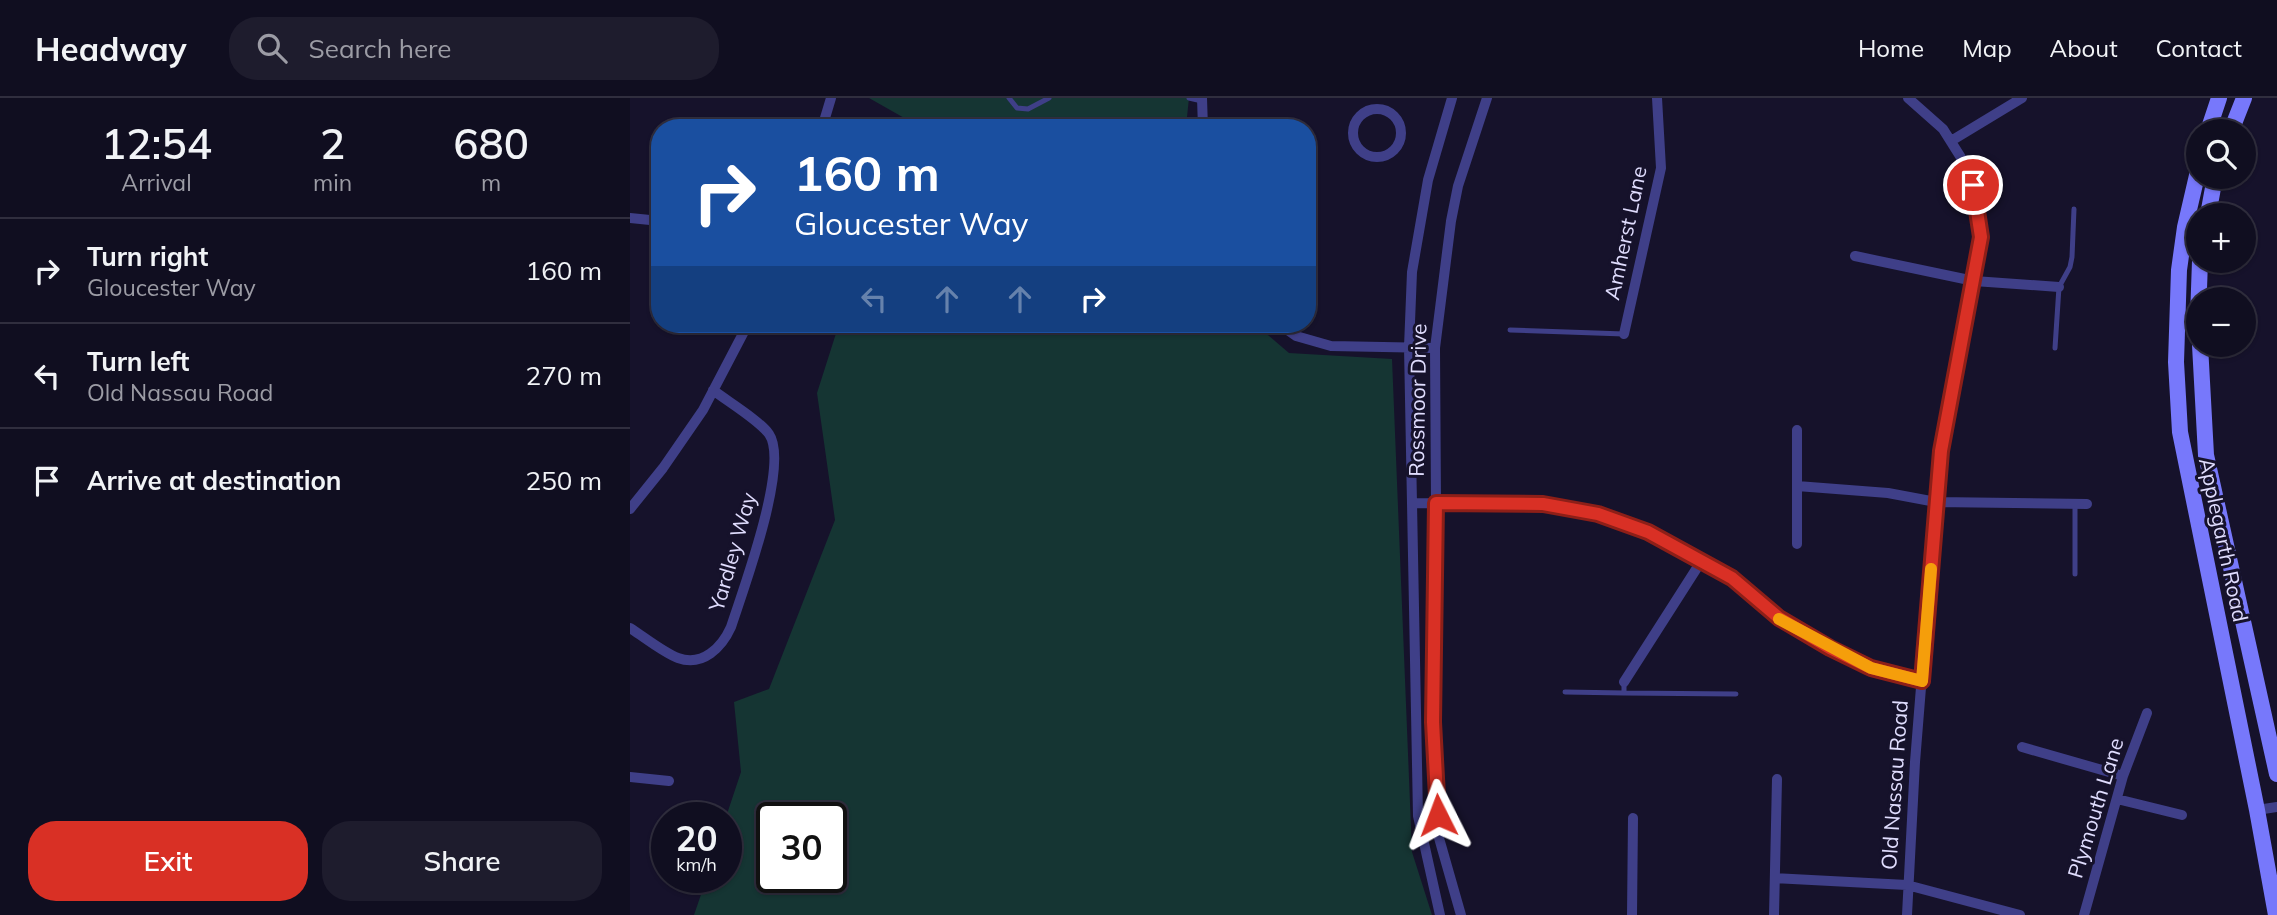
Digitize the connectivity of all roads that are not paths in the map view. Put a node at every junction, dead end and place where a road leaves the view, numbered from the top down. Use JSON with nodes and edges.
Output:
{"nodes":[{"id":1,"x":831,"y":98,"type":"edge"},
{"id":2,"x":1009,"y":98,"type":"edge"},
{"id":3,"x":1049,"y":98,"type":"edge"},
{"id":4,"x":1189,"y":98,"type":"edge"},
{"id":5,"x":1367,"y":98,"type":"edge"},
{"id":6,"x":1451,"y":98,"type":"edge"},
{"id":7,"x":1487,"y":98,"type":"edge"},
{"id":8,"x":1657,"y":98,"type":"edge"},
{"id":9,"x":1908,"y":98,"type":"edge"},
{"id":10,"x":2022,"y":98,"type":"edge"},
{"id":11,"x":2219,"y":98,"type":"edge"},
{"id":12,"x":2244,"y":98,"type":"edge"},
{"id":13,"x":1202,"y":99,"type":"edge"},
{"id":14,"x":1369,"y":110,"type":"junction"},
{"id":15,"x":825,"y":119,"type":"edge"},
{"id":16,"x":1203,"y":119,"type":"edge"},
{"id":17,"x":2212,"y":119,"type":"edge"},
{"id":18,"x":2236,"y":119,"type":"edge"},
{"id":19,"x":1951,"y":141,"type":"junction"},
{"id":20,"x":2194,"y":189,"type":"edge"},
{"id":21,"x":2074,"y":209,"type":"dead end"},
{"id":22,"x":630,"y":218,"type":"edge"},
{"id":23,"x":651,"y":220,"type":"edge"},
{"id":24,"x":1855,"y":256,"type":"dead end"},
{"id":25,"x":1974,"y":281,"type":"junction"},
{"id":26,"x":2059,"y":288,"type":"junction"},
{"id":27,"x":1510,"y":330,"type":"dead end"},
{"id":28,"x":743,"y":333,"type":"edge"},
{"id":29,"x":1292,"y":333,"type":"edge"},
{"id":30,"x":1624,"y":334,"type":"joint"},
{"id":31,"x":1409,"y":347,"type":"junction"},
{"id":32,"x":1435,"y":348,"type":"junction"},
{"id":33,"x":2055,"y":348,"type":"dead end"},
{"id":34,"x":2201,"y":357,"type":"edge"},
{"id":35,"x":713,"y":390,"type":"junction"},
{"id":36,"x":1797,"y":430,"type":"dead end"},
{"id":37,"x":1797,"y":486,"type":"junction"},
{"id":38,"x":1936,"y":502,"type":"junction"},
{"id":39,"x":1412,"y":503,"type":"junction"},
{"id":40,"x":1436,"y":503,"type":"junction"},
{"id":41,"x":2081,"y":504,"type":"joint"},
{"id":42,"x":630,"y":509,"type":"edge"},
{"id":43,"x":1797,"y":544,"type":"dead end"},
{"id":44,"x":1702,"y":560,"type":"junction"},
{"id":45,"x":2075,"y":574,"type":"dead end"},
{"id":46,"x":630,"y":628,"type":"edge"},
{"id":47,"x":1922,"y":681,"type":"junction"},
{"id":48,"x":1624,"y":687,"type":"junction"},
{"id":49,"x":1565,"y":692,"type":"dead end"},
{"id":50,"x":1736,"y":694,"type":"dead end"},
{"id":51,"x":2147,"y":713,"type":"dead end"},
{"id":52,"x":2022,"y":747,"type":"dead end"},
{"id":53,"x":2277,"y":774,"type":"edge"},
{"id":54,"x":2123,"y":776,"type":"junction"},
{"id":55,"x":630,"y":777,"type":"edge"},
{"id":56,"x":1777,"y":779,"type":"dead end"},
{"id":57,"x":669,"y":781,"type":"dead end"},
{"id":58,"x":2117,"y":799,"type":"junction"},
{"id":59,"x":2277,"y":807,"type":"edge"},
{"id":60,"x":2256,"y":810,"type":"junction"},
{"id":61,"x":2182,"y":815,"type":"dead end"},
{"id":62,"x":1633,"y":818,"type":"dead end"},
{"id":63,"x":1775,"y":878,"type":"junction"},
{"id":64,"x":1907,"y":885,"type":"junction"},
{"id":65,"x":1440,"y":915,"type":"edge"},
{"id":66,"x":1461,"y":915,"type":"edge"},
{"id":67,"x":1632,"y":915,"type":"edge"},
{"id":68,"x":1774,"y":915,"type":"edge"},
{"id":69,"x":1907,"y":915,"type":"edge"},
{"id":70,"x":2020,"y":915,"type":"edge"},
{"id":71,"x":2084,"y":915,"type":"edge"},
{"id":72,"x":2276,"y":915,"type":"edge"}],
"edges":[{"from":1,"to":15,"type":"street"},
{"from":2,"to":3,"type":"lane"},
{"from":4,"to":13,"type":"lane"},
{"from":5,"to":14,"type":"street"},
{"from":6,"to":31,"type":"street","name":"Rossmoor Drive"},
{"from":7,"to":32,"type":"street","name":"Rossmoor Drive"},
{"from":8,"to":30,"type":"street","name":"Amherst Lane"},
{"from":9,"to":19,"type":"street","name":"Old Nassau Road"},
{"from":10,"to":19,"type":"street"},
{"from":11,"to":17,"type":"main road"},
{"from":12,"to":18,"type":"main road"},
{"from":13,"to":16,"type":"street"},
{"from":14,"to":14,"type":"street"},
{"from":19,"to":25,"type":"street","name":"Old Nassau Road"},
{"from":20,"to":60,"type":"main road","name":"Applegarth Road"},
{"from":21,"to":26,"type":"lane"},
{"from":22,"to":23,"type":"street"},
{"from":24,"to":25,"type":"street"},
{"from":25,"to":26,"type":"street"},
{"from":25,"to":38,"type":"street","name":"Old Nassau Road"},
{"from":26,"to":33,"type":"lane"},
{"from":27,"to":30,"type":"lane"},
{"from":28,"to":35,"type":"street"},
{"from":29,"to":31,"type":"street"},
{"from":31,"to":32,"type":"street"},
{"from":31,"to":39,"type":"street","name":"Rossmoor Drive"},
{"from":32,"to":40,"type":"street","name":"Rossmoor Drive"},
{"from":34,"to":53,"type":"main road","name":"Applegarth Road"},
{"from":35,"to":42,"type":"street"},
{"from":35,"to":46,"type":"street","name":"Yardley Way"},
{"from":36,"to":37,"type":"street"},
{"from":37,"to":38,"type":"street"},
{"from":37,"to":43,"type":"street"},
{"from":38,"to":41,"type":"street"},
{"from":38,"to":47,"type":"street","name":"Old Nassau Road"},
{"from":39,"to":40,"type":"street"},
{"from":39,"to":65,"type":"street","name":"Rossmoor Drive"},
{"from":40,"to":44,"type":"street"},
{"from":40,"to":66,"type":"street","name":"Rossmoor Drive"},
{"from":41,"to":45,"type":"lane"},
{"from":44,"to":47,"type":"street"},
{"from":44,"to":48,"type":"street"},
{"from":47,"to":64,"type":"street","name":"Old Nassau Road"},
{"from":48,"to":49,"type":"lane"},
{"from":48,"to":50,"type":"lane"},
{"from":51,"to":54,"type":"street","name":"Plymouth Lane"},
{"from":52,"to":54,"type":"street"},
{"from":54,"to":58,"type":"street","name":"Plymouth Lane"},
{"from":55,"to":57,"type":"street"},
{"from":56,"to":63,"type":"street"},
{"from":58,"to":61,"type":"street"},
{"from":58,"to":71,"type":"street","name":"Plymouth Lane"},
{"from":59,"to":60,"type":"street"},
{"from":60,"to":72,"type":"main road","name":"Applegarth Road"},
{"from":62,"to":67,"type":"street"},
{"from":63,"to":64,"type":"street"},
{"from":63,"to":68,"type":"street"},
{"from":64,"to":69,"type":"street","name":"Old Nassau Road"},
{"from":64,"to":70,"type":"street"}]}
